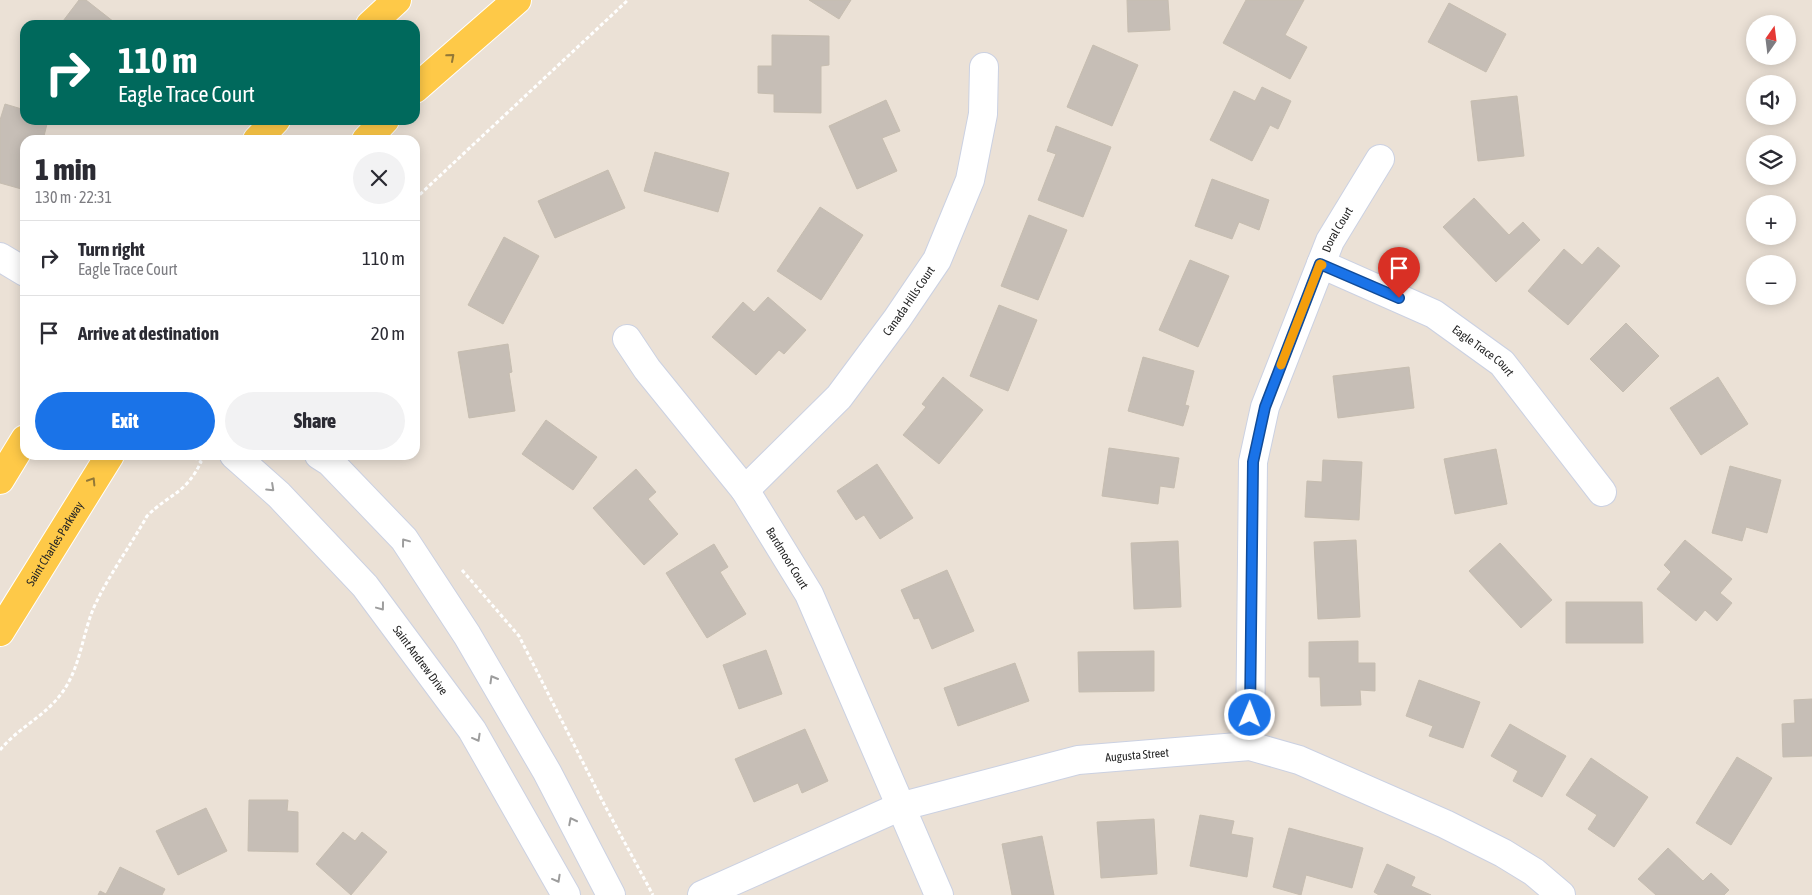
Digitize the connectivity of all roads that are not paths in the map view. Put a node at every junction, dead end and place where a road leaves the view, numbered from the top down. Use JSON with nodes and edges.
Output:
{"nodes":[{"id":1,"x":397,"y":0,"type":"edge"},
{"id":2,"x":517,"y":0,"type":"edge"},
{"id":3,"x":375,"y":20,"type":"edge"},
{"id":4,"x":984,"y":67,"type":"dead end"},
{"id":5,"x":420,"y":85,"type":"edge"},
{"id":6,"x":271,"y":125,"type":"edge"},
{"id":7,"x":380,"y":125,"type":"edge"},
{"id":8,"x":262,"y":135,"type":"edge"},
{"id":9,"x":371,"y":135,"type":"edge"},
{"id":10,"x":1380,"y":159,"type":"dead end"},
{"id":11,"x":0,"y":257,"type":"edge"},
{"id":12,"x":1320,"y":264,"type":"junction"},
{"id":13,"x":20,"y":269,"type":"edge"},
{"id":14,"x":627,"y":339,"type":"dead end"},
{"id":15,"x":20,"y":447,"type":"edge"},
{"id":16,"x":107,"y":460,"type":"edge"},
{"id":17,"x":240,"y":460,"type":"edge"},
{"id":18,"x":327,"y":460,"type":"edge"},
{"id":19,"x":0,"y":480,"type":"edge"},
{"id":20,"x":745,"y":490,"type":"junction"},
{"id":21,"x":1602,"y":492,"type":"dead end"},
{"id":22,"x":0,"y":632,"type":"edge"},
{"id":23,"x":1250,"y":746,"type":"junction"},
{"id":24,"x":899,"y":807,"type":"junction"},
{"id":25,"x":566,"y":895,"type":"edge"},
{"id":26,"x":611,"y":895,"type":"edge"},
{"id":27,"x":702,"y":895,"type":"edge"},
{"id":28,"x":939,"y":895,"type":"edge"},
{"id":29,"x":1561,"y":895,"type":"edge"}],
"edges":[{"from":1,"to":3,"type":"main road"},
{"from":5,"to":2,"type":"main road","one_way":true},
{"from":4,"to":20,"type":"street","name":"Canada Hills Court"},
{"from":6,"to":8,"type":"main road"},
{"from":7,"to":9,"type":"main road"},
{"from":10,"to":12,"type":"street","name":"Doral Court"},
{"from":11,"to":13,"type":"street"},
{"from":12,"to":21,"type":"street","name":"Eagle Trace Court"},
{"from":12,"to":23,"type":"street","name":"Doral Court"},
{"from":14,"to":20,"type":"street","name":"Bardmoor Court"},
{"from":15,"to":19,"type":"main road"},
{"from":22,"to":16,"type":"main road","name":"Saint Charles Parkway","one_way":true},
{"from":17,"to":25,"type":"street","name":"Saint Andrew Drive","one_way":true},
{"from":26,"to":18,"type":"street","one_way":true},
{"from":20,"to":24,"type":"street","name":"Bardmoor Court"},
{"from":23,"to":24,"type":"street","name":"Augusta Street"},
{"from":23,"to":29,"type":"street","name":"Augusta Street"},
{"from":24,"to":27,"type":"street","name":"Augusta Street"},
{"from":24,"to":28,"type":"street","name":"Bardmoor Court"}]}
